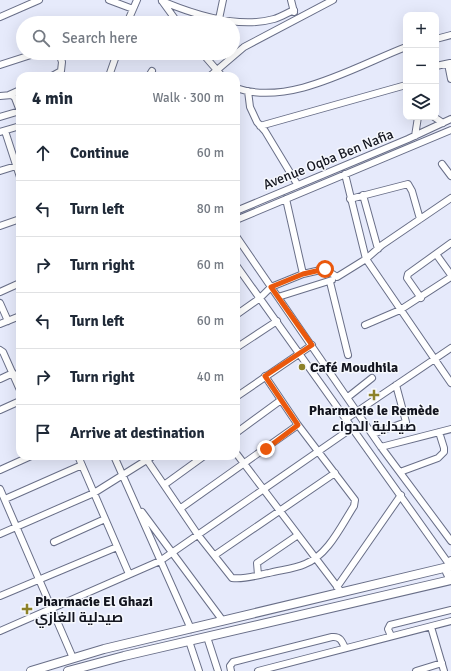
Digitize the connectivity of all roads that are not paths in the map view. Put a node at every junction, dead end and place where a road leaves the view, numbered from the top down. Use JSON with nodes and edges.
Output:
{"nodes":[{"id":1,"x":40,"y":0,"type":"edge"},
{"id":2,"x":109,"y":0,"type":"edge"},
{"id":3,"x":137,"y":0,"type":"edge"},
{"id":4,"x":223,"y":0,"type":"edge"},
{"id":5,"x":291,"y":0,"type":"edge"},
{"id":6,"x":333,"y":0,"type":"edge"},
{"id":7,"x":161,"y":1,"type":"edge"},
{"id":8,"x":133,"y":9,"type":"junction"},
{"id":9,"x":294,"y":10,"type":"junction"},
{"id":10,"x":130,"y":16,"type":"edge"},
{"id":11,"x":173,"y":16,"type":"edge"},
{"id":12,"x":207,"y":16,"type":"edge"},
{"id":13,"x":220,"y":16,"type":"edge"},
{"id":14,"x":0,"y":17,"type":"edge"},
{"id":15,"x":296,"y":20,"type":"junction"},
{"id":16,"x":240,"y":21,"type":"edge"},
{"id":17,"x":451,"y":35,"type":"edge"},
{"id":18,"x":439,"y":38,"type":"edge"},
{"id":19,"x":403,"y":48,"type":"edge"},
{"id":20,"x":240,"y":50,"type":"edge"},
{"id":21,"x":16,"y":60,"type":"edge"},
{"id":22,"x":61,"y":60,"type":"edge"},
{"id":23,"x":115,"y":60,"type":"edge"},
{"id":24,"x":208,"y":60,"type":"edge"},
{"id":25,"x":229,"y":60,"type":"edge"},
{"id":26,"x":449,"y":63,"type":"edge"},
{"id":27,"x":0,"y":65,"type":"edge"},
{"id":28,"x":439,"y":65,"type":"edge"},
{"id":29,"x":217,"y":70,"type":"junction"},
{"id":30,"x":59,"y":72,"type":"edge"},
{"id":31,"x":110,"y":72,"type":"edge"},
{"id":32,"x":215,"y":72,"type":"edge"},
{"id":33,"x":451,"y":79,"type":"edge"},
{"id":34,"x":403,"y":85,"type":"edge"},
{"id":35,"x":240,"y":89,"type":"edge"},
{"id":36,"x":248,"y":91,"type":"junction"},
{"id":37,"x":16,"y":92,"type":"edge"},
{"id":38,"x":9,"y":95,"type":"junction"},
{"id":39,"x":0,"y":96,"type":"edge"},
{"id":40,"x":16,"y":101,"type":"edge"},
{"id":41,"x":16,"y":112,"type":"edge"},
{"id":42,"x":0,"y":117,"type":"edge"},
{"id":43,"x":451,"y":119,"type":"edge"},
{"id":44,"x":418,"y":120,"type":"edge"},
{"id":45,"x":438,"y":120,"type":"edge"},
{"id":46,"x":443,"y":123,"type":"junction"},
{"id":47,"x":260,"y":126,"type":"junction"},
{"id":48,"x":16,"y":127,"type":"edge"},
{"id":49,"x":451,"y":130,"type":"edge"},
{"id":50,"x":2,"y":132,"type":"edge"},
{"id":51,"x":416,"y":136,"type":"junction"},
{"id":52,"x":442,"y":164,"type":"dead end"},
{"id":53,"x":16,"y":166,"type":"joint"},
{"id":54,"x":0,"y":170,"type":"edge"},
{"id":55,"x":345,"y":174,"type":"junction"},
{"id":56,"x":451,"y":176,"type":"edge"},
{"id":57,"x":297,"y":184,"type":"junction"},
{"id":58,"x":363,"y":195,"type":"junction"},
{"id":59,"x":451,"y":198,"type":"edge"},
{"id":60,"x":286,"y":199,"type":"junction"},
{"id":61,"x":350,"y":199,"type":"junction"},
{"id":62,"x":240,"y":209,"type":"edge"},
{"id":63,"x":240,"y":218,"type":"edge"},
{"id":64,"x":420,"y":219,"type":"junction"},
{"id":65,"x":16,"y":220,"type":"edge"},
{"id":66,"x":0,"y":226,"type":"edge"},
{"id":67,"x":240,"y":242,"type":"edge"},
{"id":68,"x":451,"y":243,"type":"edge"},
{"id":69,"x":378,"y":249,"type":"junction"},
{"id":70,"x":436,"y":254,"type":"junction"},
{"id":71,"x":366,"y":259,"type":"junction"},
{"id":72,"x":240,"y":270,"type":"edge"},
{"id":73,"x":303,"y":274,"type":"junction"},
{"id":74,"x":451,"y":276,"type":"edge"},
{"id":75,"x":337,"y":277,"type":"junction"},
{"id":76,"x":330,"y":282,"type":"junction"},
{"id":77,"x":16,"y":285,"type":"edge"},
{"id":78,"x":271,"y":287,"type":"junction"},
{"id":79,"x":0,"y":292,"type":"edge"},
{"id":80,"x":278,"y":297,"type":"junction"},
{"id":81,"x":260,"y":298,"type":"junction"},
{"id":82,"x":421,"y":298,"type":"junction"},
{"id":83,"x":0,"y":303,"type":"edge"},
{"id":84,"x":400,"y":310,"type":"junction"},
{"id":85,"x":240,"y":312,"type":"edge"},
{"id":86,"x":16,"y":318,"type":"edge"},
{"id":87,"x":8,"y":321,"type":"junction"},
{"id":88,"x":277,"y":321,"type":"junction"},
{"id":89,"x":0,"y":324,"type":"edge"},
{"id":90,"x":365,"y":325,"type":"dead end"},
{"id":91,"x":240,"y":344,"type":"edge"},
{"id":92,"x":312,"y":345,"type":"junction"},
{"id":93,"x":451,"y":348,"type":"edge"},
{"id":94,"x":0,"y":350,"type":"edge"},
{"id":95,"x":300,"y":354,"type":"junction"},
{"id":96,"x":348,"y":355,"type":"dead end"},
{"id":97,"x":434,"y":360,"type":"junction"},
{"id":98,"x":13,"y":373,"type":"junction"},
{"id":99,"x":265,"y":376,"type":"junction"},
{"id":100,"x":372,"y":378,"type":"dead end"},
{"id":101,"x":0,"y":379,"type":"edge"},
{"id":102,"x":16,"y":380,"type":"edge"},
{"id":103,"x":451,"y":384,"type":"edge"},
{"id":104,"x":396,"y":385,"type":"junction"},
{"id":105,"x":240,"y":394,"type":"edge"},
{"id":106,"x":348,"y":397,"type":"junction"},
{"id":107,"x":281,"y":400,"type":"junction"},
{"id":108,"x":16,"y":403,"type":"edge"},
{"id":109,"x":0,"y":410,"type":"edge"},
{"id":110,"x":358,"y":412,"type":"junction"},
{"id":111,"x":346,"y":419,"type":"junction"},
{"id":112,"x":298,"y":425,"type":"junction"},
{"id":113,"x":352,"y":428,"type":"junction"},
{"id":114,"x":451,"y":429,"type":"edge"},
{"id":115,"x":240,"y":430,"type":"edge"},
{"id":116,"x":439,"y":432,"type":"junction"},
{"id":117,"x":373,"y":434,"type":"junction"},
{"id":118,"x":381,"y":447,"type":"junction"},
{"id":119,"x":319,"y":451,"type":"junction"},
{"id":120,"x":240,"y":459,"type":"edge"},
{"id":121,"x":22,"y":460,"type":"edge"},
{"id":122,"x":80,"y":460,"type":"edge"},
{"id":123,"x":116,"y":460,"type":"edge"},
{"id":124,"x":147,"y":460,"type":"joint"},
{"id":125,"x":198,"y":460,"type":"edge"},
{"id":126,"x":244,"y":464,"type":"junction"},
{"id":127,"x":82,"y":465,"type":"junction"},
{"id":128,"x":0,"y":470,"type":"edge"},
{"id":129,"x":400,"y":472,"type":"junction"},
{"id":130,"x":335,"y":473,"type":"junction"},
{"id":131,"x":122,"y":476,"type":"junction"},
{"id":132,"x":164,"y":485,"type":"junction"},
{"id":133,"x":0,"y":488,"type":"edge"},
{"id":134,"x":262,"y":490,"type":"junction"},
{"id":135,"x":94,"y":493,"type":"junction"},
{"id":136,"x":401,"y":495,"type":"junction"},
{"id":137,"x":5,"y":499,"type":"junction"},
{"id":138,"x":136,"y":504,"type":"junction"},
{"id":139,"x":181,"y":508,"type":"junction"},
{"id":140,"x":280,"y":512,"type":"junction"},
{"id":141,"x":105,"y":519,"type":"junction"},
{"id":142,"x":17,"y":527,"type":"junction"},
{"id":143,"x":0,"y":534,"type":"edge"},
{"id":144,"x":198,"y":535,"type":"junction"},
{"id":145,"x":298,"y":535,"type":"junction"},
{"id":146,"x":451,"y":541,"type":"edge"},
{"id":147,"x":54,"y":542,"type":"dead end"},
{"id":148,"x":117,"y":547,"type":"junction"},
{"id":149,"x":173,"y":552,"type":"junction"},
{"id":150,"x":215,"y":555,"type":"junction"},
{"id":151,"x":315,"y":558,"type":"junction"},
{"id":152,"x":160,"y":561,"type":"junction"},
{"id":153,"x":449,"y":564,"type":"edge"},
{"id":154,"x":129,"y":574,"type":"junction"},
{"id":155,"x":258,"y":575,"type":"junction"},
{"id":156,"x":39,"y":580,"type":"junction"},
{"id":157,"x":451,"y":580,"type":"edge"},
{"id":158,"x":339,"y":590,"type":"junction"},
{"id":159,"x":0,"y":596,"type":"edge"},
{"id":160,"x":51,"y":608,"type":"junction"},
{"id":161,"x":451,"y":610,"type":"edge"},
{"id":162,"x":223,"y":621,"type":"junction"},
{"id":163,"x":451,"y":622,"type":"edge"},
{"id":164,"x":431,"y":627,"type":"junction"},
{"id":165,"x":191,"y":629,"type":"junction"},
{"id":166,"x":0,"y":631,"type":"edge"},
{"id":167,"x":391,"y":636,"type":"junction"},
{"id":168,"x":207,"y":637,"type":"junction"},
{"id":169,"x":189,"y":641,"type":"junction"},
{"id":170,"x":345,"y":648,"type":"junction"},
{"id":171,"x":73,"y":658,"type":"junction"},
{"id":172,"x":442,"y":663,"type":"junction"},
{"id":173,"x":31,"y":671,"type":"edge"},
{"id":174,"x":68,"y":671,"type":"edge"},
{"id":175,"x":199,"y":671,"type":"edge"},
{"id":176,"x":218,"y":671,"type":"edge"},
{"id":177,"x":231,"y":671,"type":"edge"},
{"id":178,"x":258,"y":671,"type":"edge"},
{"id":179,"x":416,"y":671,"type":"edge"},
{"id":180,"x":444,"y":671,"type":"edge"}],
"edges":[{"from":1,"to":14,"type":"street"},
{"from":2,"to":8,"type":"street"},
{"from":3,"to":8,"type":"street"},
{"from":4,"to":13,"type":"street"},
{"from":5,"to":9,"type":"street"},
{"from":6,"to":15,"type":"street"},
{"from":7,"to":11,"type":"street"},
{"from":7,"to":12,"type":"street"},
{"from":8,"to":10,"type":"street"},
{"from":9,"to":15,"type":"street"},
{"from":9,"to":16,"type":"street"},
{"from":15,"to":20,"type":"street"},
{"from":17,"to":18,"type":"street"},
{"from":19,"to":36,"type":"street"},
{"from":21,"to":27,"type":"street"},
{"from":22,"to":30,"type":"street"},
{"from":23,"to":31,"type":"street"},
{"from":24,"to":29,"type":"street"},
{"from":25,"to":29,"type":"street"},
{"from":26,"to":28,"type":"street"},
{"from":26,"to":33,"type":"street"},
{"from":29,"to":32,"type":"street"},
{"from":34,"to":47,"type":"street"},
{"from":35,"to":36,"type":"street"},
{"from":36,"to":47,"type":"street"},
{"from":37,"to":38,"type":"street"},
{"from":38,"to":39,"type":"street"},
{"from":38,"to":40,"type":"street"},
{"from":41,"to":42,"type":"street"},
{"from":43,"to":46,"type":"street","name":"Avenue Oqba Ben Nafia"},
{"from":44,"to":51,"type":"street"},
{"from":45,"to":46,"type":"street"},
{"from":46,"to":51,"type":"street","name":"Avenue Oqba Ben Nafia"},
{"from":47,"to":57,"type":"street"},
{"from":48,"to":50,"type":"street"},
{"from":49,"to":55,"type":"street","name":"Avenue Oqba Ben Nafia"},
{"from":50,"to":53,"type":"street"},
{"from":51,"to":57,"type":"street","name":"Avenue Oqba Ben Nafia"},
{"from":52,"to":56,"type":"street"},
{"from":53,"to":54,"type":"street"},
{"from":55,"to":60,"type":"street","name":"Avenue Oqba Ben Nafia"},
{"from":55,"to":61,"type":"street"},
{"from":57,"to":62,"type":"street","name":"Avenue Oqba Ben Nafia"},
{"from":58,"to":61,"type":"street"},
{"from":58,"to":64,"type":"street"},
{"from":58,"to":69,"type":"street"},
{"from":59,"to":64,"type":"street"},
{"from":60,"to":63,"type":"street","name":"Avenue Oqba Ben Nafia"},
{"from":60,"to":73,"type":"street"},
{"from":61,"to":71,"type":"street"},
{"from":64,"to":69,"type":"street"},
{"from":65,"to":66,"type":"street"},
{"from":67,"to":78,"type":"street"},
{"from":68,"to":70,"type":"street"},
{"from":69,"to":71,"type":"street"},
{"from":70,"to":74,"type":"street"},
{"from":70,"to":82,"type":"street"},
{"from":71,"to":75,"type":"street"},
{"from":71,"to":84,"type":"street"},
{"from":72,"to":81,"type":"street"},
{"from":73,"to":75,"type":"street"},
{"from":73,"to":78,"type":"street"},
{"from":74,"to":82,"type":"street"},
{"from":75,"to":76,"type":"street"},
{"from":76,"to":80,"type":"street"},
{"from":76,"to":96,"type":"street"},
{"from":77,"to":79,"type":"street"},
{"from":78,"to":80,"type":"street"},
{"from":78,"to":81,"type":"street"},
{"from":80,"to":92,"type":"street"},
{"from":81,"to":85,"type":"street"},
{"from":81,"to":88,"type":"street"},
{"from":82,"to":84,"type":"street"},
{"from":83,"to":87,"type":"street"},
{"from":84,"to":90,"type":"street"},
{"from":84,"to":97,"type":"street"},
{"from":86,"to":87,"type":"street"},
{"from":87,"to":89,"type":"street"},
{"from":88,"to":91,"type":"street"},
{"from":88,"to":95,"type":"street"},
{"from":92,"to":95,"type":"street"},
{"from":92,"to":106,"type":"street"},
{"from":93,"to":97,"type":"street"},
{"from":94,"to":98,"type":"street"},
{"from":95,"to":99,"type":"street"},
{"from":95,"to":111,"type":"street"},
{"from":97,"to":103,"type":"street"},
{"from":97,"to":104,"type":"street"},
{"from":98,"to":101,"type":"street"},
{"from":98,"to":102,"type":"street"},
{"from":99,"to":105,"type":"street"},
{"from":99,"to":107,"type":"street"},
{"from":100,"to":106,"type":"street"},
{"from":104,"to":110,"type":"street"},
{"from":104,"to":117,"type":"street"},
{"from":106,"to":110,"type":"street"},
{"from":107,"to":112,"type":"street"},
{"from":107,"to":115,"type":"street"},
{"from":108,"to":109,"type":"street"},
{"from":110,"to":111,"type":"street"},
{"from":110,"to":117,"type":"street"},
{"from":111,"to":113,"type":"street"},
{"from":112,"to":119,"type":"street"},
{"from":112,"to":126,"type":"street"},
{"from":113,"to":119,"type":"street"},
{"from":113,"to":136,"type":"street"},
{"from":114,"to":116,"type":"street"},
{"from":116,"to":118,"type":"street"},
{"from":116,"to":129,"type":"street"},
{"from":117,"to":118,"type":"street"},
{"from":118,"to":129,"type":"street"},
{"from":119,"to":130,"type":"street"},
{"from":119,"to":134,"type":"street"},
{"from":120,"to":126,"type":"street"},
{"from":121,"to":128,"type":"street"},
{"from":122,"to":127,"type":"street"},
{"from":123,"to":131,"type":"street"},
{"from":124,"to":131,"type":"street"},
{"from":124,"to":132,"type":"street"},
{"from":125,"to":132,"type":"street"},
{"from":126,"to":134,"type":"street"},
{"from":126,"to":139,"type":"street"},
{"from":127,"to":135,"type":"street"},
{"from":127,"to":137,"type":"street"},
{"from":129,"to":146,"type":"street"},
{"from":130,"to":140,"type":"street"},
{"from":130,"to":151,"type":"street"},
{"from":131,"to":135,"type":"street"},
{"from":131,"to":138,"type":"street"},
{"from":132,"to":139,"type":"street"},
{"from":133,"to":137,"type":"street"},
{"from":134,"to":140,"type":"street"},
{"from":134,"to":144,"type":"street"},
{"from":135,"to":141,"type":"street"},
{"from":135,"to":142,"type":"street"},
{"from":136,"to":153,"type":"street"},
{"from":136,"to":158,"type":"street"},
{"from":137,"to":142,"type":"street"},
{"from":138,"to":149,"type":"street"},
{"from":138,"to":152,"type":"street"},
{"from":139,"to":144,"type":"street"},
{"from":140,"to":145,"type":"street"},
{"from":140,"to":150,"type":"street"},
{"from":141,"to":147,"type":"street"},
{"from":141,"to":148,"type":"street"},
{"from":142,"to":143,"type":"street"},
{"from":142,"to":156,"type":"street"},
{"from":144,"to":149,"type":"street"},
{"from":144,"to":150,"type":"street"},
{"from":145,"to":151,"type":"street"},
{"from":145,"to":155,"type":"street"},
{"from":148,"to":154,"type":"street"},
{"from":148,"to":156,"type":"street"},
{"from":149,"to":152,"type":"street"},
{"from":149,"to":162,"type":"street"},
{"from":150,"to":155,"type":"street"},
{"from":151,"to":155,"type":"street"},
{"from":151,"to":158,"type":"street"},
{"from":152,"to":154,"type":"street"},
{"from":152,"to":165,"type":"street"},
{"from":153,"to":157,"type":"main road"},
{"from":153,"to":158,"type":"main road"},
{"from":154,"to":160,"type":"street"},
{"from":156,"to":159,"type":"street"},
{"from":156,"to":160,"type":"street"},
{"from":157,"to":168,"type":"main road"},
{"from":158,"to":162,"type":"main road"},
{"from":160,"to":166,"type":"street"},
{"from":160,"to":171,"type":"street"},
{"from":161,"to":167,"type":"street"},
{"from":162,"to":165,"type":"main road"},
{"from":163,"to":164,"type":"street"},
{"from":164,"to":167,"type":"street"},
{"from":164,"to":172,"type":"street"},
{"from":165,"to":171,"type":"main road"},
{"from":167,"to":170,"type":"street"},
{"from":168,"to":169,"type":"main road"},
{"from":168,"to":176,"type":"street"},
{"from":169,"to":174,"type":"main road"},
{"from":169,"to":175,"type":"street"},
{"from":170,"to":177,"type":"street"},
{"from":170,"to":178,"type":"street"},
{"from":171,"to":173,"type":"main road"},
{"from":172,"to":179,"type":"street"},
{"from":172,"to":180,"type":"street"}]}
